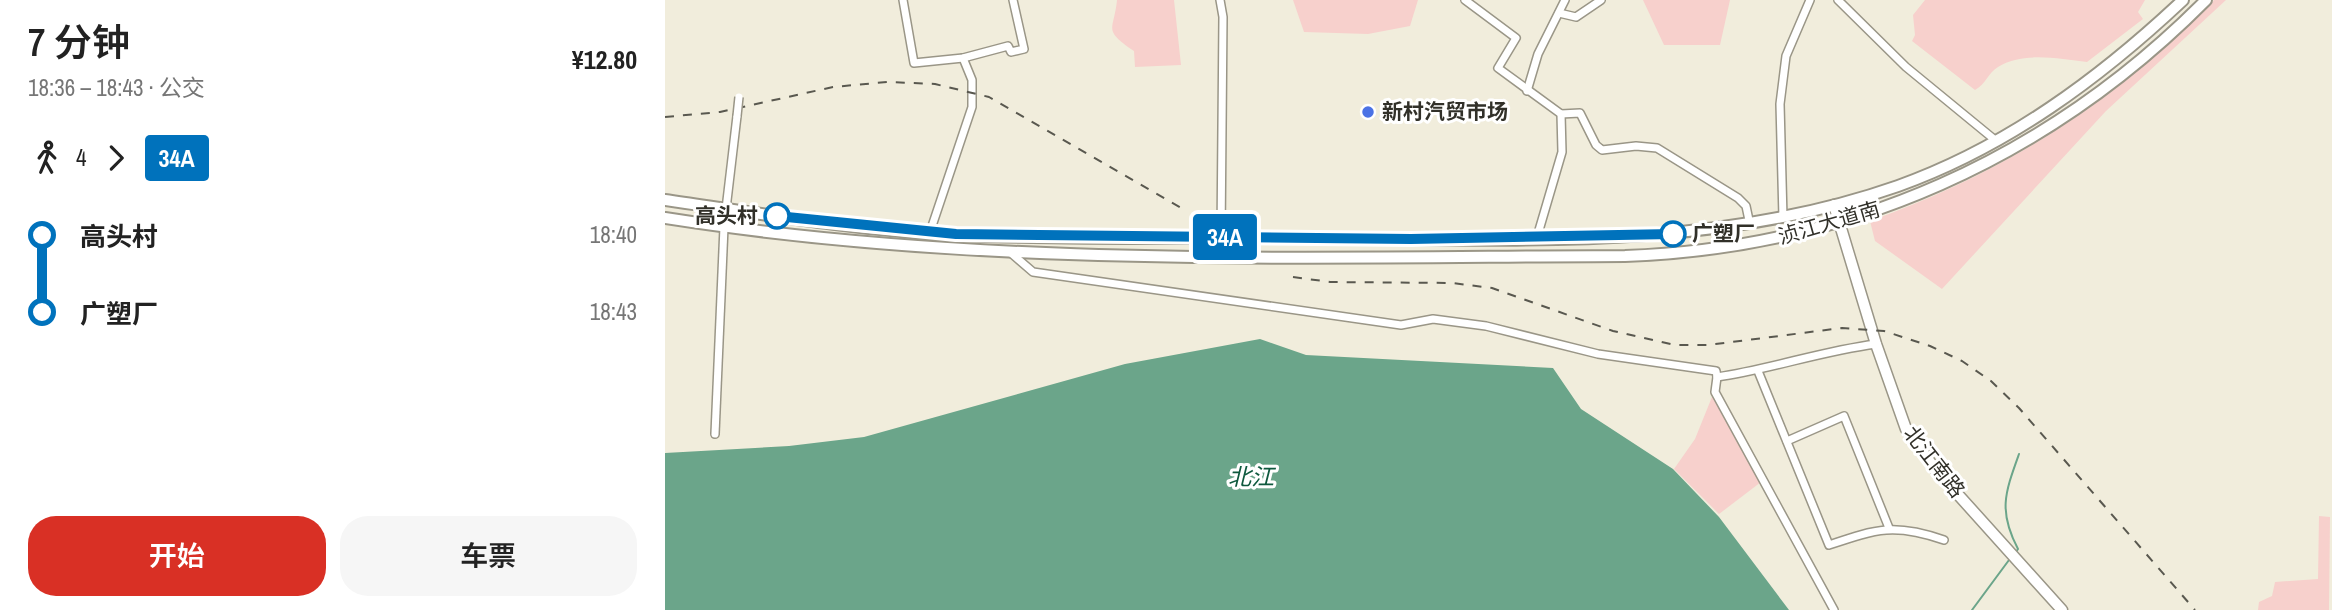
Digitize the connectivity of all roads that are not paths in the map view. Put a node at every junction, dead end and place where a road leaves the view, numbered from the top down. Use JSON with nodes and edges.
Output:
{"nodes":[{"id":1,"x":904,"y":0,"type":"edge"},
{"id":2,"x":1013,"y":0,"type":"edge"},
{"id":3,"x":1220,"y":0,"type":"edge"},
{"id":4,"x":1465,"y":0,"type":"edge"},
{"id":5,"x":1565,"y":0,"type":"edge"},
{"id":6,"x":1601,"y":0,"type":"edge"},
{"id":7,"x":1810,"y":0,"type":"edge"},
{"id":8,"x":1839,"y":0,"type":"edge"},
{"id":9,"x":2183,"y":0,"type":"edge"},
{"id":10,"x":2206,"y":0,"type":"edge"},
{"id":11,"x":1559,"y":13,"type":"junction"},
{"id":12,"x":963,"y":58,"type":"junction"},
{"id":13,"x":1527,"y":91,"type":"junction"},
{"id":14,"x":739,"y":97,"type":"dead end"},
{"id":15,"x":1561,"y":114,"type":"junction"},
{"id":16,"x":1996,"y":141,"type":"junction"},
{"id":17,"x":665,"y":200,"type":"edge"},
{"id":18,"x":1834,"y":205,"type":"junction"},
{"id":19,"x":726,"y":209,"type":"junction"},
{"id":20,"x":665,"y":218,"type":"edge"},
{"id":21,"x":1783,"y":218,"type":"junction"},
{"id":22,"x":1839,"y":222,"type":"junction"},
{"id":23,"x":1750,"y":225,"type":"junction"},
{"id":24,"x":724,"y":227,"type":"junction"},
{"id":25,"x":930,"y":232,"type":"junction"},
{"id":26,"x":1010,"y":235,"type":"junction"},
{"id":27,"x":1221,"y":237,"type":"junction"},
{"id":28,"x":1537,"y":237,"type":"junction"},
{"id":29,"x":1011,"y":253,"type":"junction"},
{"id":30,"x":1221,"y":256,"type":"junction"},
{"id":31,"x":1876,"y":344,"type":"junction"},
{"id":32,"x":1759,"y":371,"type":"junction"},
{"id":33,"x":1717,"y":377,"type":"junction"},
{"id":34,"x":715,"y":434,"type":"dead end"},
{"id":35,"x":1787,"y":441,"type":"junction"},
{"id":36,"x":1889,"y":528,"type":"junction"},
{"id":37,"x":1944,"y":540,"type":"dead end"},
{"id":38,"x":1834,"y":610,"type":"edge"},
{"id":39,"x":2062,"y":610,"type":"edge"}],
"edges":[{"from":1,"to":12,"type":"street"},
{"from":2,"to":12,"type":"street"},
{"from":3,"to":27,"type":"street"},
{"from":4,"to":13,"type":"street"},
{"from":5,"to":11,"type":"street"},
{"from":6,"to":11,"type":"street"},
{"from":7,"to":21,"type":"street"},
{"from":8,"to":16,"type":"street"},
{"from":9,"to":16,"type":"main road","name":"浈江大道南"},
{"from":10,"to":22,"type":"main road","name":"浈江大道南"},
{"from":11,"to":13,"type":"street"},
{"from":12,"to":25,"type":"street"},
{"from":13,"to":15,"type":"street"},
{"from":14,"to":19,"type":"street","bridge":true},
{"from":15,"to":23,"type":"street"},
{"from":15,"to":28,"type":"street"},
{"from":16,"to":18,"type":"main road","name":"浈江大道南"},
{"from":17,"to":19,"type":"main road","name":"浈江大道南"},
{"from":18,"to":21,"type":"main road","name":"浈江大道南"},
{"from":18,"to":22,"type":"street","name":"北江南路"},
{"from":19,"to":24,"type":"main road"},
{"from":19,"to":25,"type":"main road","name":"浈江大道南"},
{"from":20,"to":24,"type":"main road","name":"浈江大道南"},
{"from":21,"to":23,"type":"main road","name":"浈江大道南"},
{"from":22,"to":30,"type":"main road","name":"浈江大道南"},
{"from":22,"to":31,"type":"street","name":"北江南路"},
{"from":23,"to":28,"type":"main road","name":"浈江大道南"},
{"from":24,"to":29,"type":"main road","name":"浈江大道南"},
{"from":24,"to":34,"type":"street"},
{"from":25,"to":26,"type":"main road","name":"浈江大道南"},
{"from":26,"to":27,"type":"main road","name":"浈江大道南"},
{"from":26,"to":29,"type":"main road"},
{"from":27,"to":28,"type":"main road","name":"浈江大道南"},
{"from":27,"to":30,"type":"main road"},
{"from":29,"to":30,"type":"main road","name":"浈江大道南"},
{"from":29,"to":33,"type":"street"},
{"from":31,"to":32,"type":"street"},
{"from":31,"to":39,"type":"street","name":"北江南路"},
{"from":32,"to":33,"type":"street"},
{"from":32,"to":35,"type":"street"},
{"from":33,"to":38,"type":"street"},
{"from":35,"to":36,"type":"street"},
{"from":35,"to":36,"type":"street"},
{"from":36,"to":37,"type":"street"}]}
